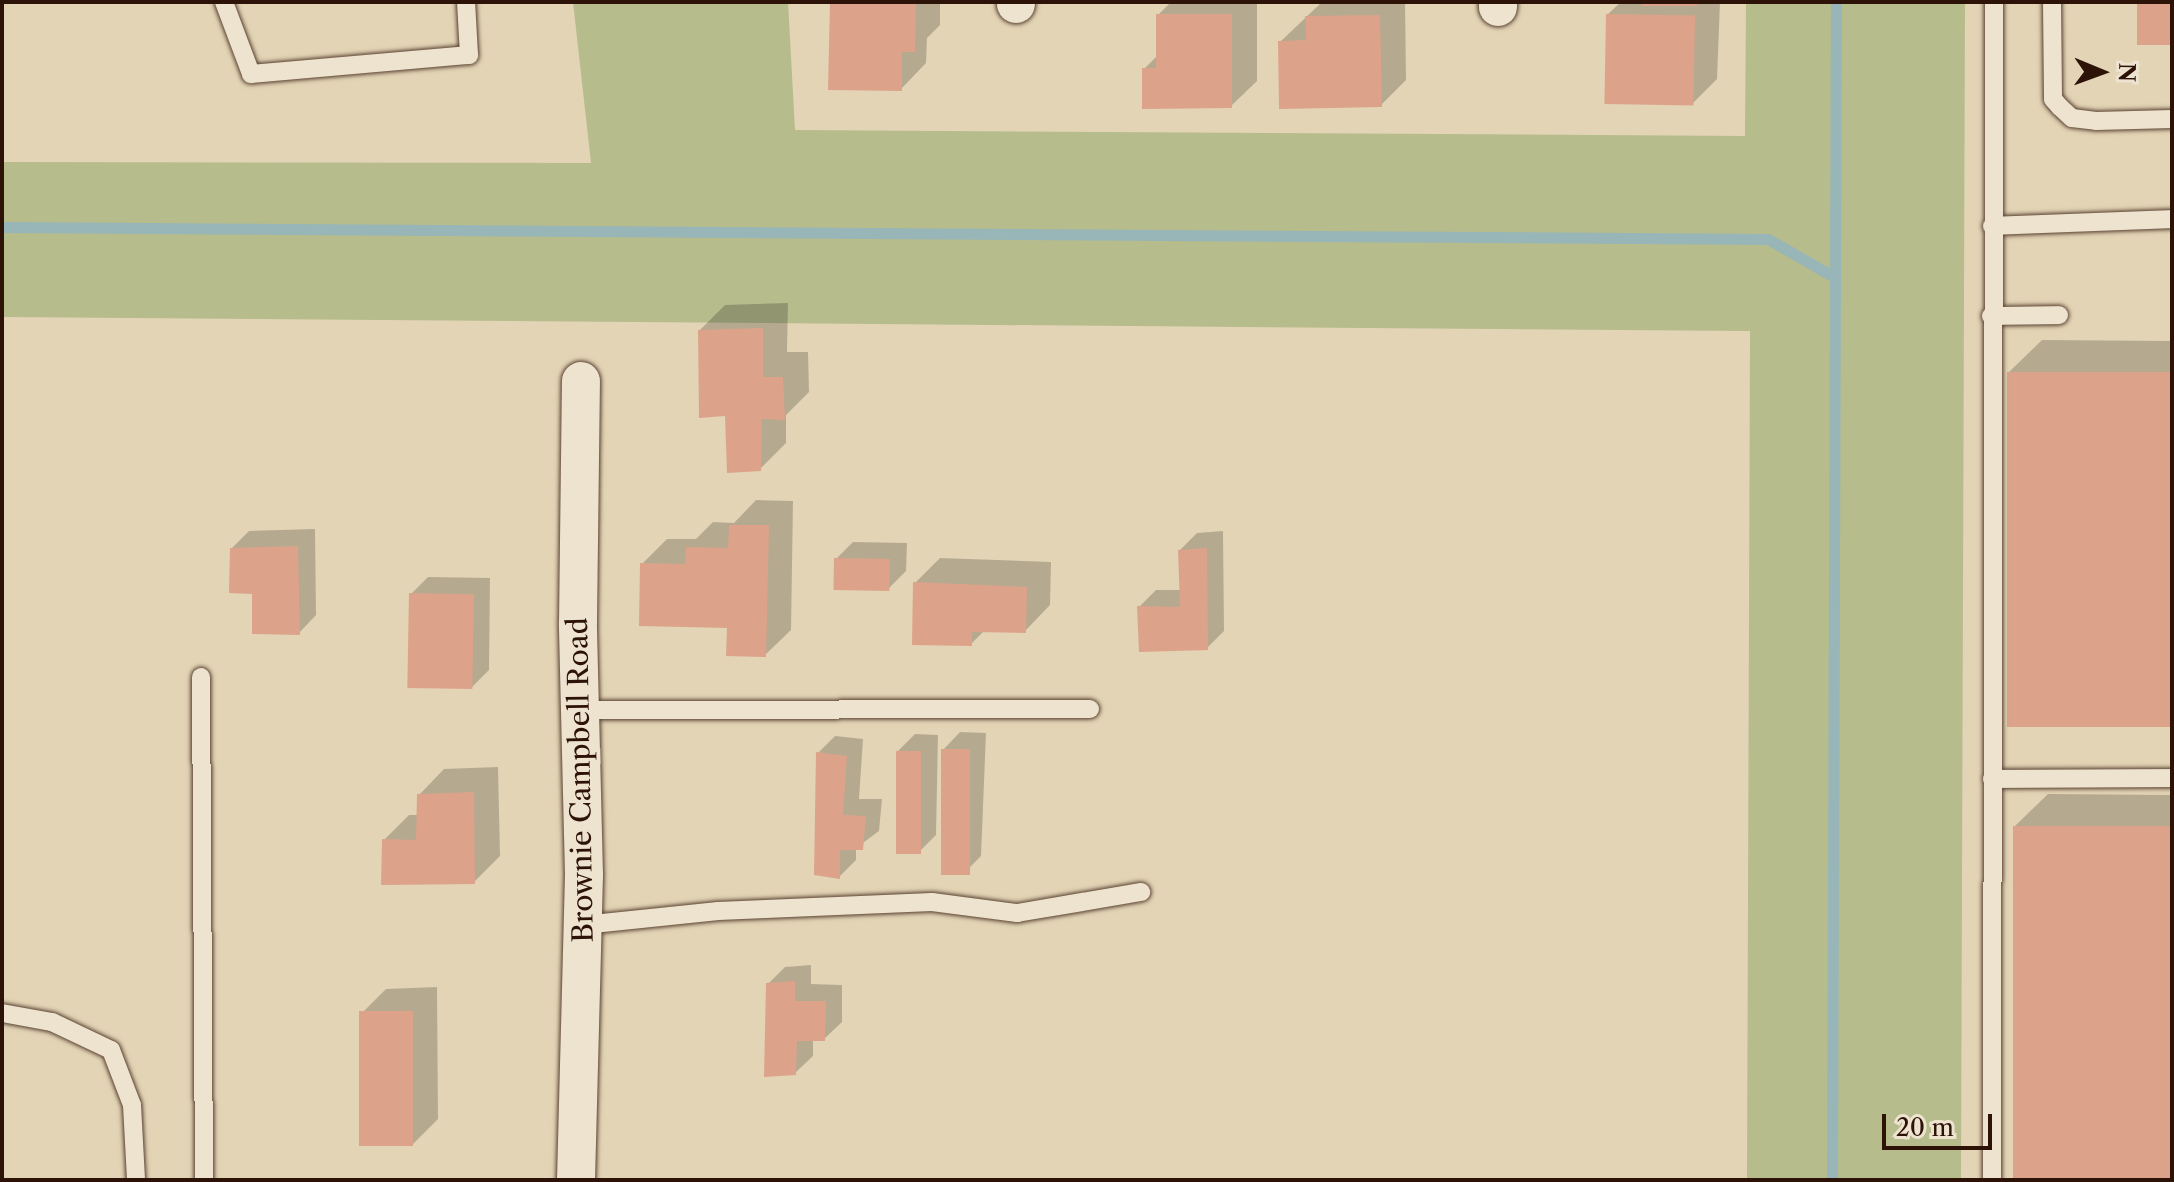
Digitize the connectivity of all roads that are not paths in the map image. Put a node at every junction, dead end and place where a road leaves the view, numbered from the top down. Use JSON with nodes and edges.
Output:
{"nodes":[{"id":1,"x":224,"y":2,"type":"edge"},
{"id":2,"x":466,"y":2,"type":"edge"},
{"id":3,"x":1994,"y":2,"type":"edge"},
{"id":4,"x":2052,"y":2,"type":"edge"},
{"id":5,"x":2172,"y":119,"type":"edge"},
{"id":6,"x":2172,"y":219,"type":"edge"},
{"id":7,"x":1992,"y":226,"type":"junction"},
{"id":8,"x":2059,"y":315,"type":"dead end"},
{"id":9,"x":1991,"y":316,"type":"junction"},
{"id":10,"x":581,"y":381,"type":"dead end"},
{"id":11,"x":201,"y":677,"type":"dead end"},
{"id":12,"x":1090,"y":709,"type":"dead end"},
{"id":13,"x":580,"y":710,"type":"junction"},
{"id":14,"x":2172,"y":778,"type":"edge"},
{"id":15,"x":1992,"y":779,"type":"junction"},
{"id":16,"x":1141,"y":892,"type":"dead end"},
{"id":17,"x":583,"y":925,"type":"junction"},
{"id":18,"x":2,"y":1013,"type":"edge"},
{"id":19,"x":136,"y":1180,"type":"edge"},
{"id":20,"x":204,"y":1180,"type":"edge"},
{"id":21,"x":576,"y":1180,"type":"edge"},
{"id":22,"x":1992,"y":1180,"type":"edge"}],
"edges":[{"from":1,"to":2,"type":"lane"},
{"from":3,"to":7,"type":"lane"},
{"from":4,"to":5,"type":"lane"},
{"from":6,"to":7,"type":"lane"},
{"from":7,"to":9,"type":"lane"},
{"from":8,"to":9,"type":"lane"},
{"from":9,"to":15,"type":"lane"},
{"from":10,"to":13,"type":"street","name":"Brownie Campbell Road"},
{"from":11,"to":20,"type":"lane"},
{"from":12,"to":13,"type":"lane"},
{"from":13,"to":17,"type":"street","name":"Brownie Campbell Road"},
{"from":14,"to":15,"type":"lane"},
{"from":15,"to":22,"type":"lane"},
{"from":16,"to":17,"type":"lane"},
{"from":17,"to":21,"type":"street","name":"Brownie Campbell Road"},
{"from":18,"to":19,"type":"lane"}]}
